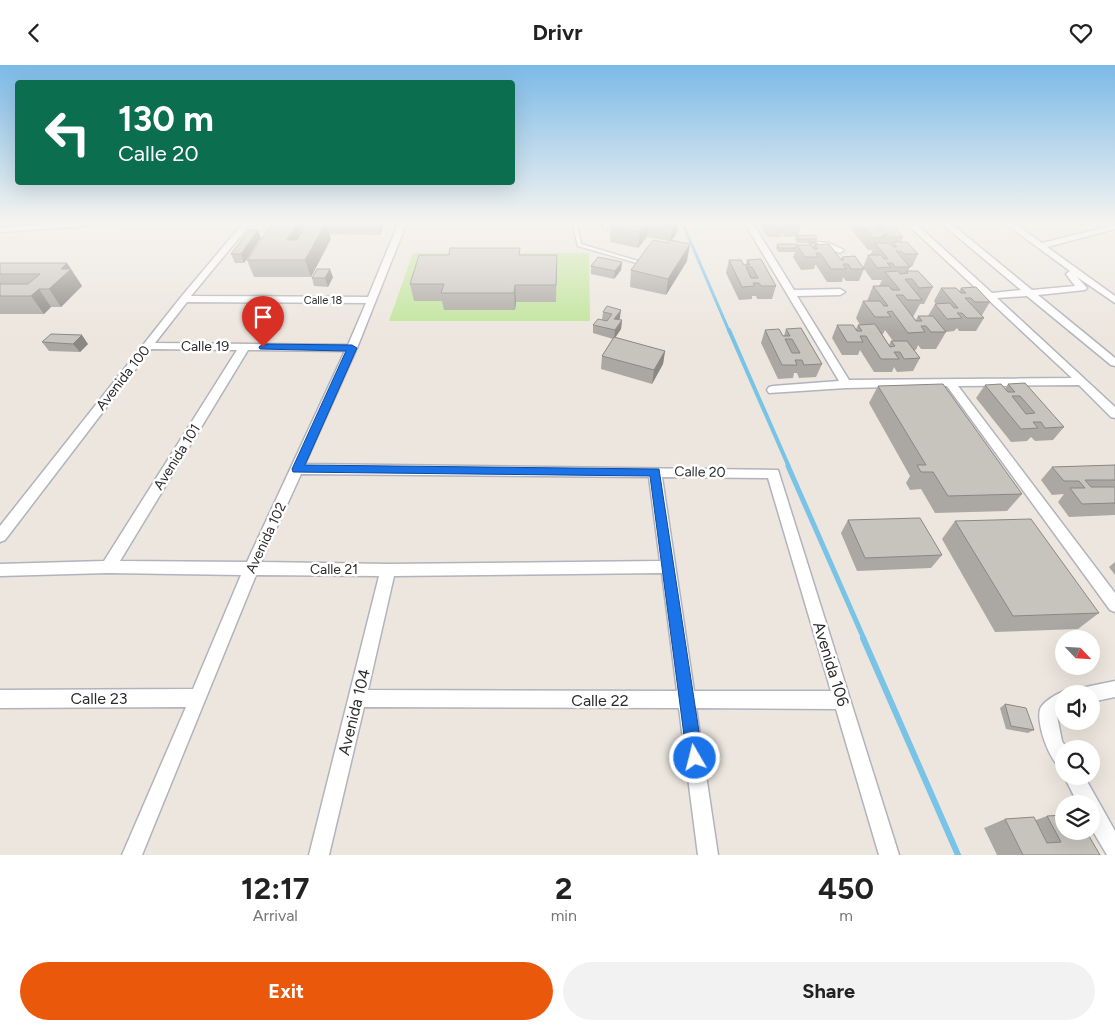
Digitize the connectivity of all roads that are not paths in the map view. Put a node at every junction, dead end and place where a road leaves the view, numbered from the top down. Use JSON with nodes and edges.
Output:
{"nodes":[{"id":1,"x":217,"y":259,"type":"edge"},
{"id":2,"x":388,"y":259,"type":"edge"},
{"id":3,"x":627,"y":259,"type":"edge"},
{"id":4,"x":774,"y":259,"type":"edge"},
{"id":5,"x":949,"y":259,"type":"edge"},
{"id":6,"x":988,"y":259,"type":"edge"},
{"id":7,"x":1057,"y":259,"type":"edge"},
{"id":8,"x":639,"y":262,"type":"edge"},
{"id":9,"x":1061,"y":262,"type":"junction"},
{"id":10,"x":1082,"y":288,"type":"junction"},
{"id":11,"x":840,"y":292,"type":"dead end"},
{"id":12,"x":791,"y":293,"type":"junction"},
{"id":13,"x":1028,"y":293,"type":"junction"},
{"id":14,"x":990,"y":296,"type":"junction"},
{"id":15,"x":184,"y":299,"type":"junction"},
{"id":16,"x":372,"y":300,"type":"junction"},
{"id":17,"x":1115,"y":301,"type":"edge"},
{"id":18,"x":148,"y":346,"type":"junction"},
{"id":19,"x":246,"y":346,"type":"junction"},
{"id":20,"x":352,"y":348,"type":"junction"},
{"id":21,"x":1115,"y":363,"type":"edge"},
{"id":22,"x":1082,"y":381,"type":"junction"},
{"id":23,"x":950,"y":383,"type":"junction"},
{"id":24,"x":846,"y":384,"type":"junction"},
{"id":25,"x":773,"y":390,"type":"dead end"},
{"id":26,"x":1115,"y":414,"type":"edge"},
{"id":27,"x":297,"y":469,"type":"junction"},
{"id":28,"x":655,"y":472,"type":"junction"},
{"id":29,"x":773,"y":473,"type":"joint"},
{"id":30,"x":0,"y":536,"type":"edge"},
{"id":31,"x":108,"y":567,"type":"junction"},
{"id":32,"x":668,"y":567,"type":"junction"},
{"id":33,"x":251,"y":569,"type":"junction"},
{"id":34,"x":388,"y":569,"type":"junction"},
{"id":35,"x":0,"y":570,"type":"edge"},
{"id":36,"x":1115,"y":605,"type":"edge"},
{"id":37,"x":1115,"y":689,"type":"edge"},
{"id":38,"x":1100,"y":692,"type":"edge"},
{"id":39,"x":198,"y":698,"type":"junction"},
{"id":40,"x":358,"y":698,"type":"junction"},
{"id":41,"x":0,"y":699,"type":"edge"},
{"id":42,"x":687,"y":700,"type":"junction"},
{"id":43,"x":842,"y":700,"type":"junction"},
{"id":44,"x":1055,"y":707,"type":"edge"},
{"id":45,"x":1055,"y":746,"type":"edge"},
{"id":46,"x":1100,"y":824,"type":"edge"},
{"id":47,"x":1115,"y":850,"type":"edge"},
{"id":48,"x":132,"y":855,"type":"edge"},
{"id":49,"x":318,"y":855,"type":"edge"},
{"id":50,"x":708,"y":855,"type":"edge"},
{"id":51,"x":889,"y":855,"type":"edge"}],
"edges":[{"from":1,"to":15,"type":"street","name":"Avenida 100"},
{"from":2,"to":16,"type":"street","name":"Avenida 102"},
{"from":3,"to":8,"type":"lane"},
{"from":4,"to":12,"type":"street"},
{"from":5,"to":14,"type":"street"},
{"from":6,"to":13,"type":"street"},
{"from":7,"to":9,"type":"street"},
{"from":9,"to":10,"type":"street"},
{"from":9,"to":17,"type":"street"},
{"from":10,"to":13,"type":"street"},
{"from":10,"to":17,"type":"street"},
{"from":11,"to":12,"type":"street"},
{"from":12,"to":24,"type":"street"},
{"from":13,"to":14,"type":"street"},
{"from":13,"to":21,"type":"street"},
{"from":14,"to":22,"type":"street"},
{"from":15,"to":16,"type":"street","name":"Calle 18"},
{"from":15,"to":18,"type":"street","name":"Avenida 100"},
{"from":16,"to":20,"type":"street","name":"Avenida 102"},
{"from":18,"to":19,"type":"street","name":"Calle 19"},
{"from":18,"to":30,"type":"street","name":"Avenida 100"},
{"from":19,"to":20,"type":"street","name":"Calle 19"},
{"from":19,"to":31,"type":"street","name":"Avenida 101"},
{"from":20,"to":27,"type":"street","name":"Avenida 102"},
{"from":22,"to":23,"type":"street"},
{"from":22,"to":26,"type":"street"},
{"from":23,"to":24,"type":"street"},
{"from":23,"to":36,"type":"street"},
{"from":24,"to":25,"type":"street"},
{"from":27,"to":28,"type":"street","name":"Calle 20"},
{"from":27,"to":33,"type":"street","name":"Avenida 102"},
{"from":28,"to":29,"type":"street","name":"Calle 20"},
{"from":28,"to":32,"type":"street"},
{"from":29,"to":43,"type":"street","name":"Avenida 106"},
{"from":31,"to":33,"type":"street","name":"Calle 21"},
{"from":31,"to":35,"type":"street","name":"Calle 21"},
{"from":32,"to":34,"type":"street","name":"Calle 21"},
{"from":32,"to":42,"type":"street"},
{"from":33,"to":34,"type":"street","name":"Calle 21"},
{"from":33,"to":39,"type":"street","name":"Avenida 102"},
{"from":34,"to":40,"type":"street","name":"Avenida 104"},
{"from":37,"to":38,"type":"street"},
{"from":39,"to":41,"type":"street","name":"Calle 23"},
{"from":39,"to":48,"type":"street","name":"Avenida 102"},
{"from":40,"to":42,"type":"street","name":"Calle 22"},
{"from":40,"to":49,"type":"street","name":"Avenida 104"},
{"from":42,"to":43,"type":"street","name":"Calle 22"},
{"from":42,"to":50,"type":"street"},
{"from":43,"to":51,"type":"street","name":"Avenida 106"},
{"from":44,"to":45,"type":"street"},
{"from":46,"to":47,"type":"street"}]}
